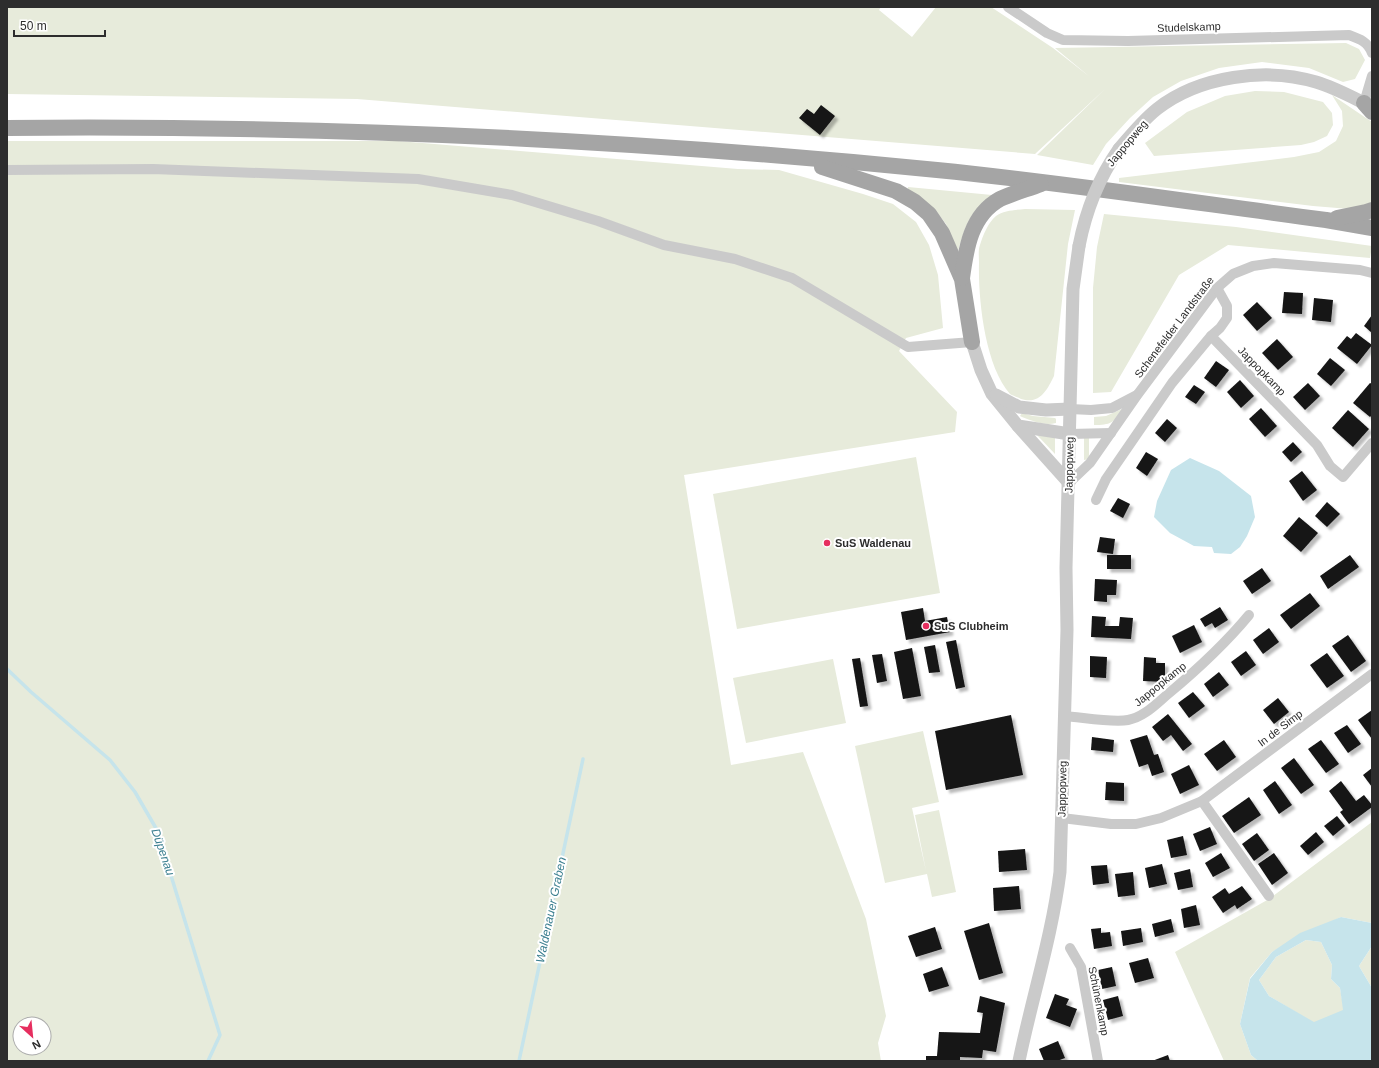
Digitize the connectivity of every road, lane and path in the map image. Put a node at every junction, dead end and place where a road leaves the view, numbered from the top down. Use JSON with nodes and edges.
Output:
{"nodes":[{"id":1,"x":1008,"y":7,"type":"edge"},
{"id":2,"x":1372,"y":53,"type":"edge"},
{"id":3,"x":1372,"y":76,"type":"edge"},
{"id":4,"x":1369,"y":108,"type":"edge"},
{"id":5,"x":7,"y":128,"type":"edge"},
{"id":6,"x":794,"y":157,"type":"junction"},
{"id":7,"x":7,"y":170,"type":"edge"},
{"id":8,"x":1044,"y":182,"type":"junction"},
{"id":9,"x":1372,"y":210,"type":"edge"},
{"id":10,"x":1326,"y":220,"type":"junction"},
{"id":11,"x":1372,"y":228,"type":"edge"},
{"id":12,"x":1372,"y":273,"type":"edge"},
{"id":13,"x":962,"y":279,"type":"junction"},
{"id":14,"x":1217,"y":288,"type":"junction"},
{"id":15,"x":1211,"y":336,"type":"junction"},
{"id":16,"x":972,"y":342,"type":"junction"},
{"id":17,"x":992,"y":394,"type":"junction"},
{"id":18,"x":1138,"y":394,"type":"junction"},
{"id":19,"x":1070,"y":409,"type":"junction"},
{"id":20,"x":1018,"y":426,"type":"junction"},
{"id":21,"x":1111,"y":433,"type":"junction"},
{"id":22,"x":1070,"y":434,"type":"junction"},
{"id":23,"x":1372,"y":443,"type":"edge"},
{"id":24,"x":1069,"y":483,"type":"junction"},
{"id":25,"x":1096,"y":500,"type":"dead end"},
{"id":26,"x":1249,"y":615,"type":"dead end"},
{"id":27,"x":1372,"y":674,"type":"edge"},
{"id":28,"x":1064,"y":716,"type":"junction"},
{"id":29,"x":1202,"y":801,"type":"junction"},
{"id":30,"x":1062,"y":818,"type":"junction"},
{"id":31,"x":1269,"y":896,"type":"dead end"},
{"id":32,"x":1070,"y":948,"type":"dead end"},
{"id":33,"x":1019,"y":1061,"type":"edge"},
{"id":34,"x":1098,"y":1061,"type":"edge"}],
"edges":[{"from":1,"to":2,"type":"street","name":"Studelskamp"},
{"from":3,"to":4,"type":"street"},
{"from":4,"to":19,"type":"street","name":"Jappopweg","bridge":true},
{"from":5,"to":6,"type":"main road"},
{"from":6,"to":8,"type":"main road"},
{"from":6,"to":13,"type":"main road"},
{"from":7,"to":16,"type":"street"},
{"from":8,"to":10,"type":"main road"},
{"from":8,"to":13,"type":"main road"},
{"from":9,"to":10,"type":"main road"},
{"from":10,"to":11,"type":"main road"},
{"from":12,"to":14,"type":"street","name":"Schenefelder Landstraße"},
{"from":13,"to":16,"type":"main road"},
{"from":14,"to":15,"type":"street"},
{"from":14,"to":18,"type":"street","name":"Schenefelder Landstraße"},
{"from":15,"to":23,"type":"street","name":"Jappopkamp"},
{"from":15,"to":25,"type":"street"},
{"from":16,"to":17,"type":"street"},
{"from":17,"to":19,"type":"street"},
{"from":17,"to":20,"type":"street"},
{"from":18,"to":19,"type":"street","name":"Schenefelder Landstraße"},
{"from":18,"to":21,"type":"street","name":"Schenefelder Landstraße"},
{"from":19,"to":22,"type":"street","name":"Jappopweg"},
{"from":20,"to":22,"type":"street"},
{"from":20,"to":24,"type":"street"},
{"from":21,"to":22,"type":"street"},
{"from":21,"to":24,"type":"street","name":"Schenefelder Landstraße"},
{"from":22,"to":24,"type":"street","name":"Jappopweg"},
{"from":24,"to":28,"type":"street","name":"Jappopweg"},
{"from":26,"to":28,"type":"street","name":"Jappopkamp"},
{"from":27,"to":29,"type":"street","name":"In de Simp"},
{"from":28,"to":30,"type":"street","name":"Jappopweg"},
{"from":29,"to":30,"type":"street","name":"In de Simp"},
{"from":29,"to":31,"type":"street"},
{"from":30,"to":33,"type":"street","name":"Jappopweg"},
{"from":32,"to":34,"type":"street","name":"Schünenkamp"}]}
